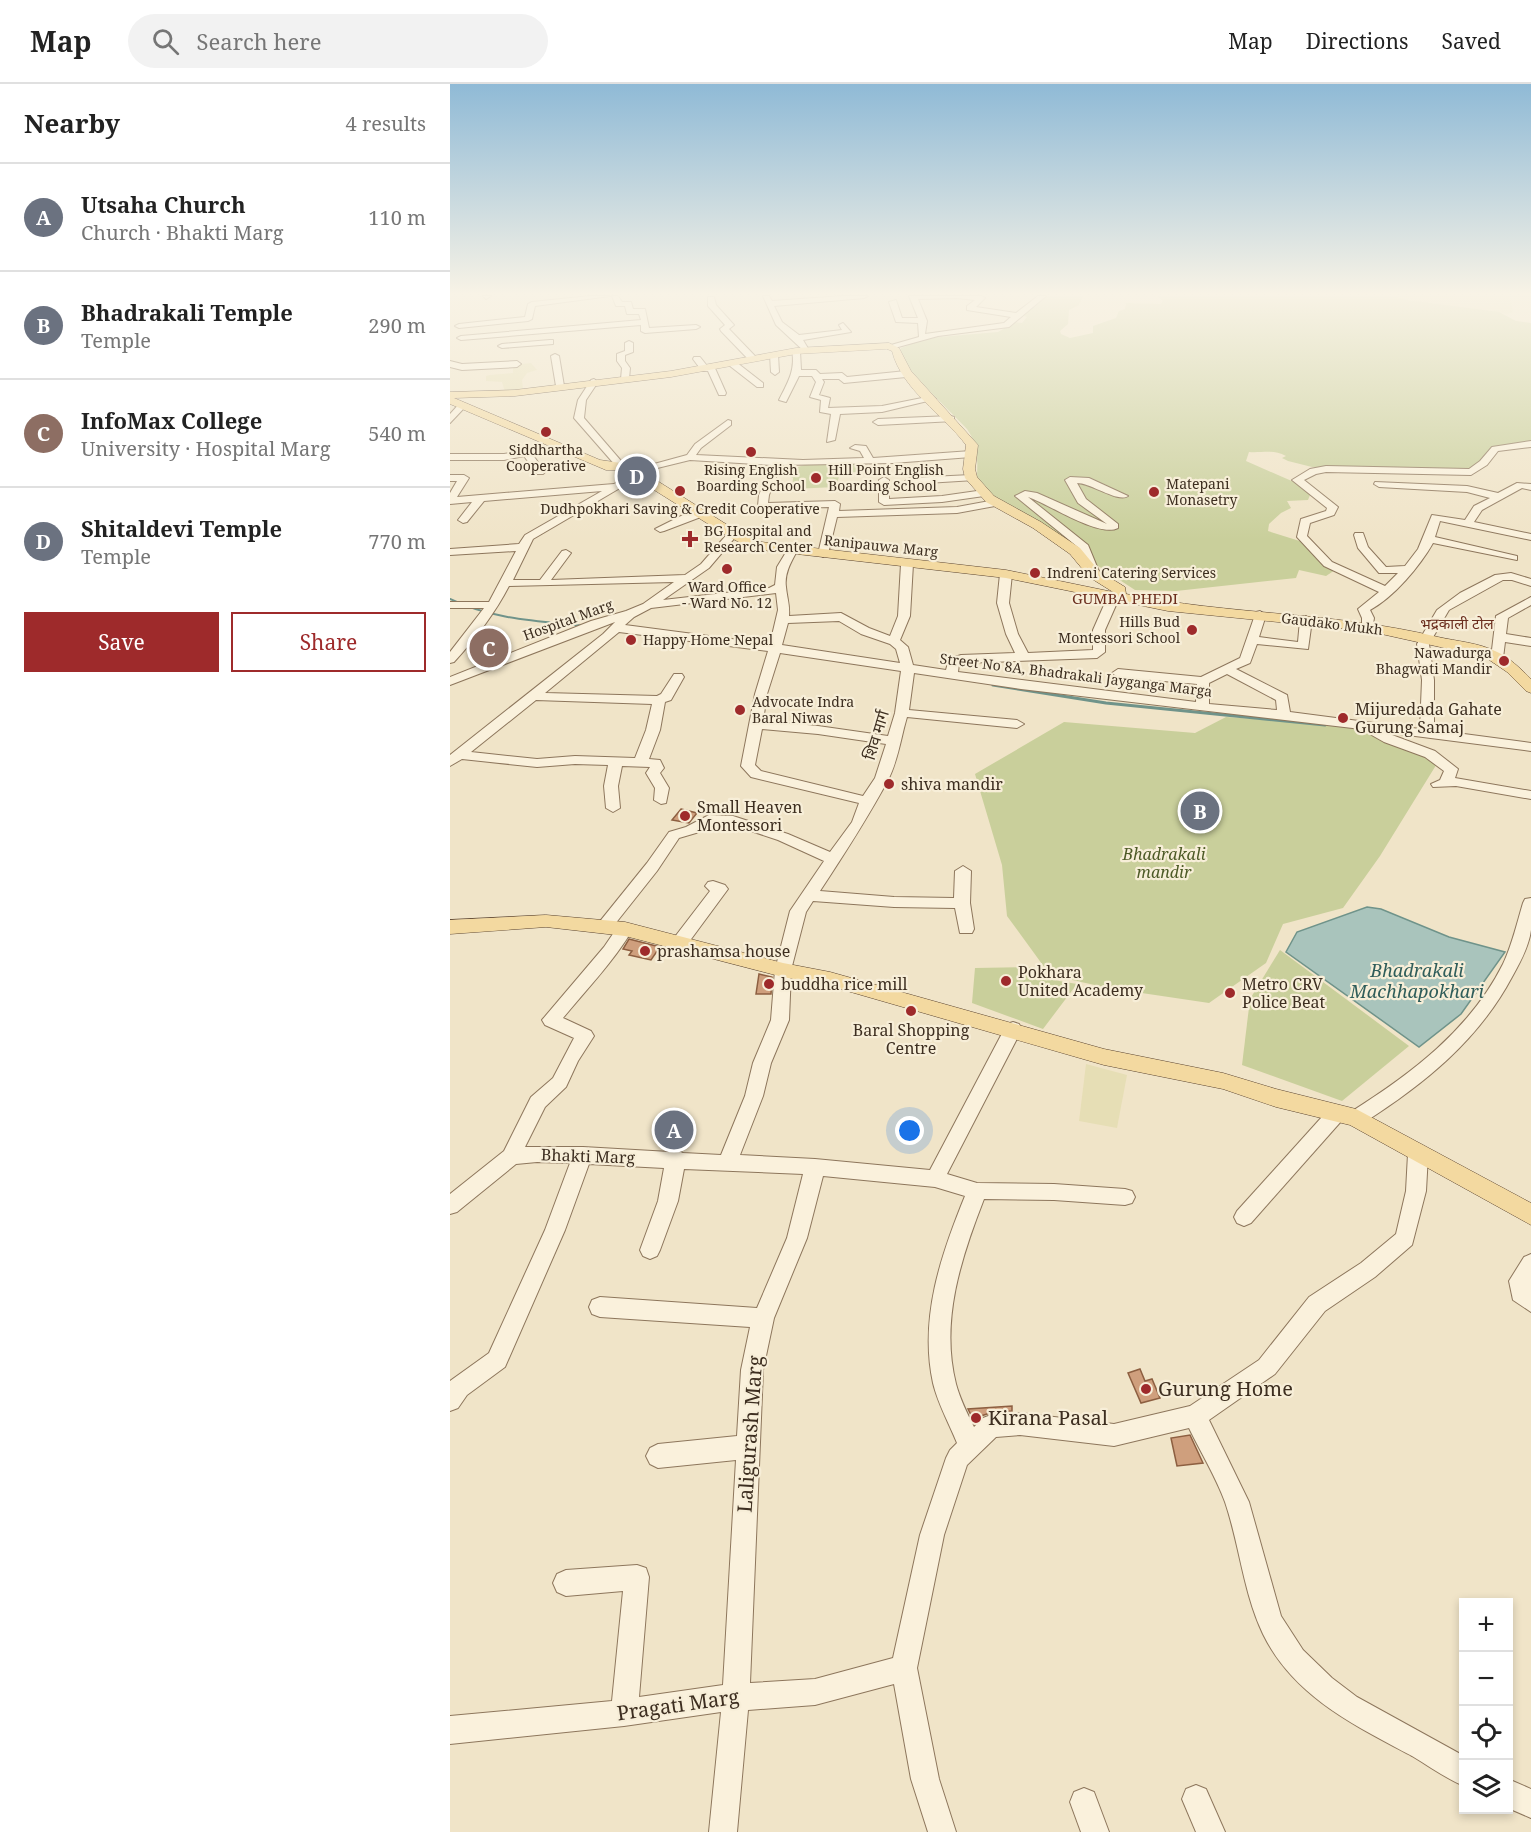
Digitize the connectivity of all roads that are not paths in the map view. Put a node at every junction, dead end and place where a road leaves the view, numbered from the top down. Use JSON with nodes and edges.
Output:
{"nodes":[{"id":1,"x":816,"y":377,"type":"edge"},
{"id":2,"x":559,"y":378,"type":"edge"},
{"id":3,"x":643,"y":378,"type":"edge"},
{"id":4,"x":713,"y":378,"type":"edge"},
{"id":5,"x":750,"y":378,"type":"edge"},
{"id":6,"x":795,"y":378,"type":"edge"},
{"id":7,"x":842,"y":378,"type":"edge"},
{"id":8,"x":873,"y":378,"type":"edge"},
{"id":9,"x":910,"y":378,"type":"edge"},
{"id":10,"x":625,"y":380,"type":"joint"},
{"id":11,"x":594,"y":382,"type":"junction"},
{"id":12,"x":760,"y":385,"type":"dead end"},
{"id":13,"x":560,"y":386,"type":"junction"},
{"id":14,"x":722,"y":393,"type":"dead end"},
{"id":15,"x":450,"y":395,"type":"edge"},
{"id":16,"x":932,"y":399,"type":"junction"},
{"id":17,"x":450,"y":400,"type":"edge"},
{"id":18,"x":783,"y":400,"type":"dead end"},
{"id":19,"x":463,"y":405,"type":"junction"},
{"id":20,"x":836,"y":412,"type":"junction"},
{"id":21,"x":951,"y":419,"type":"junction"},
{"id":22,"x":450,"y":420,"type":"edge"},
{"id":23,"x":878,"y":422,"type":"dead end"},
{"id":24,"x":728,"y":423,"type":"dead end"},
{"id":25,"x":830,"y":440,"type":"dead end"},
{"id":26,"x":1531,"y":444,"type":"edge"},
{"id":27,"x":1512,"y":445,"type":"junction"},
{"id":28,"x":855,"y":448,"type":"dead end"},
{"id":29,"x":971,"y":453,"type":"junction"},
{"id":30,"x":450,"y":457,"type":"edge"},
{"id":31,"x":690,"y":457,"type":"junction"},
{"id":32,"x":1531,"y":457,"type":"edge"},
{"id":33,"x":751,"y":460,"type":"junction"},
{"id":34,"x":778,"y":461,"type":"junction"},
{"id":35,"x":870,"y":461,"type":"junction"},
{"id":36,"x":599,"y":463,"type":"junction"},
{"id":37,"x":618,"y":464,"type":"junction"},
{"id":38,"x":540,"y":472,"type":"dead end"},
{"id":39,"x":1451,"y":473,"type":"junction"},
{"id":40,"x":634,"y":474,"type":"junction"},
{"id":41,"x":737,"y":475,"type":"dead end"},
{"id":42,"x":450,"y":478,"type":"edge"},
{"id":43,"x":971,"y":478,"type":"junction"},
{"id":44,"x":884,"y":480,"type":"dead end"},
{"id":45,"x":910,"y":481,"type":"dead end"},
{"id":46,"x":1379,"y":484,"type":"dead end"},
{"id":47,"x":614,"y":487,"type":"junction"},
{"id":48,"x":1531,"y":487,"type":"edge"},
{"id":49,"x":1472,"y":490,"type":"junction"},
{"id":50,"x":984,"y":493,"type":"junction"},
{"id":51,"x":1123,"y":495,"type":"dead end"},
{"id":52,"x":1500,"y":497,"type":"junction"},
{"id":53,"x":480,"y":499,"type":"junction"},
{"id":54,"x":450,"y":501,"type":"edge"},
{"id":55,"x":995,"y":503,"type":"junction"},
{"id":56,"x":702,"y":513,"type":"junction"},
{"id":57,"x":834,"y":514,"type":"junction"},
{"id":58,"x":463,"y":520,"type":"dead end"},
{"id":59,"x":1468,"y":523,"type":"junction"},
{"id":60,"x":660,"y":529,"type":"dead end"},
{"id":61,"x":733,"y":534,"type":"junction"},
{"id":62,"x":1359,"y":535,"type":"dead end"},
{"id":63,"x":1531,"y":537,"type":"edge"},
{"id":64,"x":1431,"y":539,"type":"junction"},
{"id":65,"x":524,"y":547,"type":"junction"},
{"id":66,"x":792,"y":551,"type":"junction"},
{"id":67,"x":450,"y":552,"type":"edge"},
{"id":68,"x":566,"y":553,"type":"dead end"},
{"id":69,"x":823,"y":554,"type":"junction"},
{"id":70,"x":1513,"y":558,"type":"dead end"},
{"id":71,"x":907,"y":564,"type":"junction"},
{"id":72,"x":1410,"y":569,"type":"junction"},
{"id":73,"x":1006,"y":574,"type":"junction"},
{"id":74,"x":1094,"y":574,"type":"junction"},
{"id":75,"x":688,"y":578,"type":"junction"},
{"id":76,"x":508,"y":583,"type":"junction"},
{"id":77,"x":543,"y":583,"type":"junction"},
{"id":78,"x":1531,"y":583,"type":"edge"},
{"id":79,"x":780,"y":587,"type":"junction"},
{"id":80,"x":1386,"y":591,"type":"junction"},
{"id":81,"x":1116,"y":597,"type":"junction"},
{"id":82,"x":1531,"y":600,"type":"edge"},
{"id":83,"x":450,"y":605,"type":"edge"},
{"id":84,"x":494,"y":605,"type":"junction"},
{"id":85,"x":647,"y":606,"type":"junction"},
{"id":86,"x":630,"y":614,"type":"junction"},
{"id":87,"x":1260,"y":615,"type":"junction"},
{"id":88,"x":782,"y":620,"type":"junction"},
{"id":89,"x":1306,"y":620,"type":"junction"},
{"id":90,"x":1368,"y":627,"type":"junction"},
{"id":91,"x":619,"y":628,"type":"junction"},
{"id":92,"x":576,"y":631,"type":"junction"},
{"id":93,"x":1499,"y":637,"type":"junction"},
{"id":94,"x":607,"y":638,"type":"junction"},
{"id":95,"x":1429,"y":639,"type":"junction"},
{"id":96,"x":1253,"y":640,"type":"junction"},
{"id":97,"x":894,"y":641,"type":"junction"},
{"id":98,"x":1531,"y":642,"type":"edge"},
{"id":99,"x":774,"y":648,"type":"junction"},
{"id":100,"x":1023,"y":656,"type":"junction"},
{"id":101,"x":1497,"y":658,"type":"junction"},
{"id":102,"x":450,"y":659,"type":"edge"},
{"id":103,"x":908,"y":668,"type":"junction"},
{"id":104,"x":1226,"y":669,"type":"junction"},
{"id":105,"x":1118,"y":673,"type":"dead end"},
{"id":106,"x":952,"y":674,"type":"junction"},
{"id":107,"x":678,"y":677,"type":"dead end"},
{"id":108,"x":450,"y":681,"type":"edge"},
{"id":109,"x":1203,"y":681,"type":"junction"},
{"id":110,"x":1531,"y":688,"type":"edge"},
{"id":111,"x":533,"y":696,"type":"junction"},
{"id":112,"x":659,"y":700,"type":"junction"},
{"id":113,"x":1202,"y":707,"type":"junction"},
{"id":114,"x":902,"y":713,"type":"junction"},
{"id":115,"x":1284,"y":715,"type":"junction"},
{"id":116,"x":1017,"y":724,"type":"dead end"},
{"id":117,"x":1362,"y":724,"type":"junction"},
{"id":118,"x":758,"y":725,"type":"junction"},
{"id":119,"x":1427,"y":733,"type":"junction"},
{"id":120,"x":894,"y":741,"type":"junction"},
{"id":121,"x":1531,"y":747,"type":"edge"},
{"id":122,"x":455,"y":759,"type":"edge"},
{"id":123,"x":616,"y":761,"type":"junction"},
{"id":124,"x":641,"y":761,"type":"junction"},
{"id":125,"x":1531,"y":795,"type":"edge"},
{"id":126,"x":661,"y":800,"type":"dead end"},
{"id":127,"x":867,"y":801,"type":"junction"},
{"id":128,"x":613,"y":808,"type":"dead end"},
{"id":129,"x":832,"y":859,"type":"junction"},
{"id":130,"x":963,"y":871,"type":"dead end"},
{"id":131,"x":713,"y":886,"type":"dead end"},
{"id":132,"x":808,"y":895,"type":"junction"},
{"id":133,"x":962,"y":903,"type":"junction"},
{"id":134,"x":1531,"y":903,"type":"edge"},
{"id":135,"x":450,"y":927,"type":"edge"},
{"id":136,"x":615,"y":927,"type":"junction"},
{"id":137,"x":966,"y":929,"type":"dead end"},
{"id":138,"x":680,"y":942,"type":"junction"},
{"id":139,"x":783,"y":970,"type":"junction"},
{"id":140,"x":1013,"y":1029,"type":"junction"},
{"id":141,"x":1347,"y":1116,"type":"junction"},
{"id":142,"x":1418,"y":1154,"type":"junction"},
{"id":143,"x":583,"y":1155,"type":"junction"},
{"id":144,"x":511,"y":1157,"type":"junction"},
{"id":145,"x":676,"y":1158,"type":"junction"},
{"id":146,"x":728,"y":1161,"type":"junction"},
{"id":147,"x":814,"y":1167,"type":"junction"},
{"id":148,"x":935,"y":1179,"type":"junction"},
{"id":149,"x":977,"y":1191,"type":"junction"},
{"id":150,"x":1125,"y":1197,"type":"dead end"},
{"id":151,"x":450,"y":1206,"type":"edge"},
{"id":152,"x":1531,"y":1215,"type":"edge"},
{"id":153,"x":1244,"y":1216,"type":"dead end"},
{"id":154,"x":650,"y":1250,"type":"dead end"},
{"id":155,"x":1531,"y":1263,"type":"edge"},
{"id":156,"x":1531,"y":1302,"type":"edge"},
{"id":157,"x":600,"y":1307,"type":"dead end"},
{"id":158,"x":763,"y":1318,"type":"junction"},
{"id":159,"x":450,"y":1400,"type":"edge"},
{"id":160,"x":1195,"y":1416,"type":"junction"},
{"id":161,"x":970,"y":1445,"type":"junction"},
{"id":162,"x":747,"y":1447,"type":"junction"},
{"id":163,"x":658,"y":1456,"type":"dead end"},
{"id":164,"x":566,"y":1583,"type":"dead end"},
{"id":165,"x":904,"y":1668,"type":"junction"},
{"id":166,"x":736,"y":1696,"type":"junction"},
{"id":167,"x":624,"y":1713,"type":"junction"},
{"id":168,"x":450,"y":1730,"type":"edge"},
{"id":169,"x":1459,"y":1769,"type":"edge"},
{"id":170,"x":1513,"y":1795,"type":"edge"},
{"id":171,"x":1196,"y":1799,"type":"dead end"},
{"id":172,"x":1084,"y":1802,"type":"dead end"},
{"id":173,"x":1531,"y":1803,"type":"edge"},
{"id":174,"x":723,"y":1832,"type":"edge"},
{"id":175,"x":942,"y":1832,"type":"edge"},
{"id":176,"x":1095,"y":1832,"type":"edge"},
{"id":177,"x":1211,"y":1832,"type":"edge"}],
"edges":[{"from":1,"to":20,"type":"street"},
{"from":2,"to":13,"type":"street"},
{"from":3,"to":10,"type":"main road"},
{"from":4,"to":14,"type":"street"},
{"from":5,"to":12,"type":"street"},
{"from":6,"to":18,"type":"street"},
{"from":7,"to":8,"type":"street"},
{"from":9,"to":16,"type":"main road"},
{"from":10,"to":11,"type":"main road"},
{"from":11,"to":13,"type":"main road"},
{"from":11,"to":37,"type":"street"},
{"from":13,"to":15,"type":"main road"},
{"from":16,"to":20,"type":"street"},
{"from":16,"to":21,"type":"main road"},
{"from":17,"to":19,"type":"main road"},
{"from":19,"to":22,"type":"street"},
{"from":19,"to":36,"type":"main road"},
{"from":20,"to":25,"type":"street"},
{"from":21,"to":23,"type":"street"},
{"from":21,"to":29,"type":"main road"},
{"from":24,"to":31,"type":"street"},
{"from":26,"to":27,"type":"street"},
{"from":27,"to":32,"type":"street"},
{"from":27,"to":39,"type":"street"},
{"from":28,"to":35,"type":"street"},
{"from":29,"to":35,"type":"street"},
{"from":29,"to":43,"type":"main road"},
{"from":30,"to":38,"type":"street"},
{"from":31,"to":33,"type":"street"},
{"from":31,"to":40,"type":"street"},
{"from":33,"to":34,"type":"street"},
{"from":33,"to":41,"type":"street"},
{"from":34,"to":35,"type":"street"},
{"from":34,"to":57,"type":"street"},
{"from":36,"to":37,"type":"main road"},
{"from":36,"to":40,"type":"main road"},
{"from":37,"to":40,"type":"main road"},
{"from":39,"to":49,"type":"street"},
{"from":39,"to":80,"type":"street"},
{"from":40,"to":47,"type":"street"},
{"from":40,"to":56,"type":"main road","name":"Ranipauwa Marg"},
{"from":42,"to":54,"type":"street"},
{"from":43,"to":45,"type":"street"},
{"from":43,"to":50,"type":"main road"},
{"from":44,"to":50,"type":"street"},
{"from":46,"to":49,"type":"street"},
{"from":47,"to":53,"type":"street"},
{"from":47,"to":65,"type":"street"},
{"from":48,"to":52,"type":"street"},
{"from":49,"to":52,"type":"street"},
{"from":50,"to":55,"type":"main road"},
{"from":51,"to":74,"type":"street"},
{"from":52,"to":59,"type":"street"},
{"from":53,"to":54,"type":"street"},
{"from":53,"to":58,"type":"street"},
{"from":55,"to":57,"type":"street"},
{"from":55,"to":74,"type":"main road"},
{"from":56,"to":60,"type":"street"},
{"from":56,"to":61,"type":"main road","name":"Ranipauwa Marg"},
{"from":57,"to":69,"type":"street"},
{"from":59,"to":63,"type":"street"},
{"from":59,"to":64,"type":"street"},
{"from":61,"to":66,"type":"main road","name":"Ranipauwa Marg"},
{"from":61,"to":75,"type":"street"},
{"from":62,"to":72,"type":"street"},
{"from":64,"to":70,"type":"street"},
{"from":64,"to":72,"type":"street"},
{"from":65,"to":67,"type":"street"},
{"from":65,"to":76,"type":"street"},
{"from":66,"to":69,"type":"main road","name":"Ranipauwa Marg"},
{"from":66,"to":79,"type":"street"},
{"from":68,"to":77,"type":"street"},
{"from":69,"to":71,"type":"main road","name":"Ranipauwa Marg"},
{"from":71,"to":73,"type":"main road","name":"Ranipauwa Marg"},
{"from":71,"to":97,"type":"street"},
{"from":72,"to":80,"type":"street"},
{"from":73,"to":81,"type":"main road","name":"Ranipauwa Marg"},
{"from":73,"to":100,"type":"street"},
{"from":74,"to":81,"type":"main road"},
{"from":75,"to":77,"type":"street"},
{"from":75,"to":85,"type":"street"},
{"from":76,"to":77,"type":"street"},
{"from":76,"to":84,"type":"street"},
{"from":78,"to":95,"type":"street"},
{"from":79,"to":85,"type":"street"},
{"from":79,"to":88,"type":"street"},
{"from":80,"to":90,"type":"street"},
{"from":81,"to":87,"type":"main road","name":"Gaudako Mukh"},
{"from":81,"to":100,"type":"street"},
{"from":82,"to":93,"type":"street"},
{"from":83,"to":84,"type":"street"},
{"from":84,"to":102,"type":"street"},
{"from":85,"to":86,"type":"street","name":"Hospital Marg"},
{"from":86,"to":91,"type":"street"},
{"from":86,"to":92,"type":"street","name":"Hospital Marg"},
{"from":87,"to":89,"type":"main road","name":"Gaudako Mukh"},
{"from":87,"to":96,"type":"street"},
{"from":88,"to":97,"type":"street"},
{"from":88,"to":99,"type":"street"},
{"from":89,"to":90,"type":"main road","name":"Gaudako Mukh"},
{"from":89,"to":96,"type":"street"},
{"from":90,"to":95,"type":"main road","name":"Gaudako Mukh"},
{"from":91,"to":94,"type":"street"},
{"from":91,"to":99,"type":"street","name":"Street No 8A, Bhadrakali Jayganga Marga"},
{"from":92,"to":94,"type":"street"},
{"from":92,"to":108,"type":"street","name":"Hospital Marg"},
{"from":93,"to":98,"type":"street"},
{"from":93,"to":101,"type":"street"},
{"from":94,"to":111,"type":"street"},
{"from":95,"to":101,"type":"main road","name":"Gaudako Mukh"},
{"from":95,"to":119,"type":"street"},
{"from":96,"to":104,"type":"street"},
{"from":97,"to":103,"type":"street"},
{"from":99,"to":103,"type":"street","name":"Street No 8A, Bhadrakali Jayganga Marga"},
{"from":99,"to":118,"type":"street"},
{"from":100,"to":106,"type":"street"},
{"from":101,"to":110,"type":"main road","name":"Gaudako Mukh"},
{"from":103,"to":106,"type":"street","name":"Street No 8A, Bhadrakali Jayganga Marga"},
{"from":103,"to":114,"type":"street","name":"शिव मार्ग"},
{"from":104,"to":109,"type":"street"},
{"from":104,"to":115,"type":"street"},
{"from":105,"to":109,"type":"street"},
{"from":106,"to":113,"type":"street","name":"Street No 8A, Bhadrakali Jayganga Marga"},
{"from":107,"to":112,"type":"street"},
{"from":109,"to":113,"type":"street"},
{"from":111,"to":112,"type":"street"},
{"from":111,"to":122,"type":"street"},
{"from":112,"to":124,"type":"street"},
{"from":113,"to":115,"type":"street","name":"Street No 8A, Bhadrakali Jayganga Marga"},
{"from":114,"to":116,"type":"street"},
{"from":114,"to":120,"type":"street","name":"शिव मार्ग"},
{"from":115,"to":117,"type":"street","name":"Street No 8A, Bhadrakali Jayganga Marga"},
{"from":117,"to":119,"type":"street","name":"Street No 8A, Bhadrakali Jayganga Marga"},
{"from":117,"to":125,"type":"street"},
{"from":118,"to":120,"type":"street"},
{"from":118,"to":127,"type":"street"},
{"from":119,"to":121,"type":"street","name":"Street No 8A, Bhadrakali Jayganga Marga"},
{"from":120,"to":127,"type":"street","name":"शिव मार्ग"},
{"from":122,"to":123,"type":"street"},
{"from":123,"to":124,"type":"street"},
{"from":123,"to":128,"type":"street"},
{"from":124,"to":126,"type":"street"},
{"from":127,"to":129,"type":"street","name":"शिव मार्ग"},
{"from":129,"to":132,"type":"street","name":"शिव मार्ग"},
{"from":129,"to":136,"type":"street"},
{"from":130,"to":133,"type":"street"},
{"from":131,"to":138,"type":"street"},
{"from":132,"to":133,"type":"street"},
{"from":132,"to":139,"type":"street","name":"शिव मार्ग"},
{"from":133,"to":137,"type":"street"},
{"from":134,"to":141,"type":"street"},
{"from":135,"to":136,"type":"main road"},
{"from":136,"to":138,"type":"main road"},
{"from":136,"to":144,"type":"street"},
{"from":138,"to":139,"type":"main road"},
{"from":139,"to":140,"type":"main road"},
{"from":139,"to":146,"type":"street","name":"शिव मार्ग"},
{"from":140,"to":141,"type":"main road"},
{"from":140,"to":148,"type":"street"},
{"from":141,"to":142,"type":"main road"},
{"from":141,"to":153,"type":"street"},
{"from":142,"to":152,"type":"main road"},
{"from":142,"to":160,"type":"street"},
{"from":143,"to":144,"type":"street","name":"Bhakti Marg"},
{"from":143,"to":145,"type":"street","name":"Bhakti Marg"},
{"from":143,"to":159,"type":"street"},
{"from":144,"to":151,"type":"street"},
{"from":145,"to":146,"type":"street","name":"Bhakti Marg"},
{"from":145,"to":154,"type":"street"},
{"from":146,"to":147,"type":"street","name":"Bhakti Marg"},
{"from":147,"to":148,"type":"street"},
{"from":147,"to":158,"type":"street","name":"Laligurash Marg"},
{"from":148,"to":149,"type":"street"},
{"from":149,"to":150,"type":"street"},
{"from":149,"to":161,"type":"street"},
{"from":155,"to":156,"type":"street"},
{"from":157,"to":158,"type":"street"},
{"from":158,"to":162,"type":"street","name":"Laligurash Marg"},
{"from":160,"to":161,"type":"street"},
{"from":160,"to":169,"type":"street"},
{"from":161,"to":165,"type":"street"},
{"from":162,"to":163,"type":"street"},
{"from":162,"to":166,"type":"street","name":"Laligurash Marg"},
{"from":164,"to":167,"type":"street"},
{"from":165,"to":166,"type":"street","name":"Pragati Marg"},
{"from":165,"to":175,"type":"street"},
{"from":166,"to":167,"type":"street","name":"Pragati Marg"},
{"from":166,"to":174,"type":"street","name":"Laligurash Marg"},
{"from":167,"to":168,"type":"street","name":"Pragati Marg"},
{"from":170,"to":173,"type":"street"},
{"from":171,"to":177,"type":"street"},
{"from":172,"to":176,"type":"street"}]}
